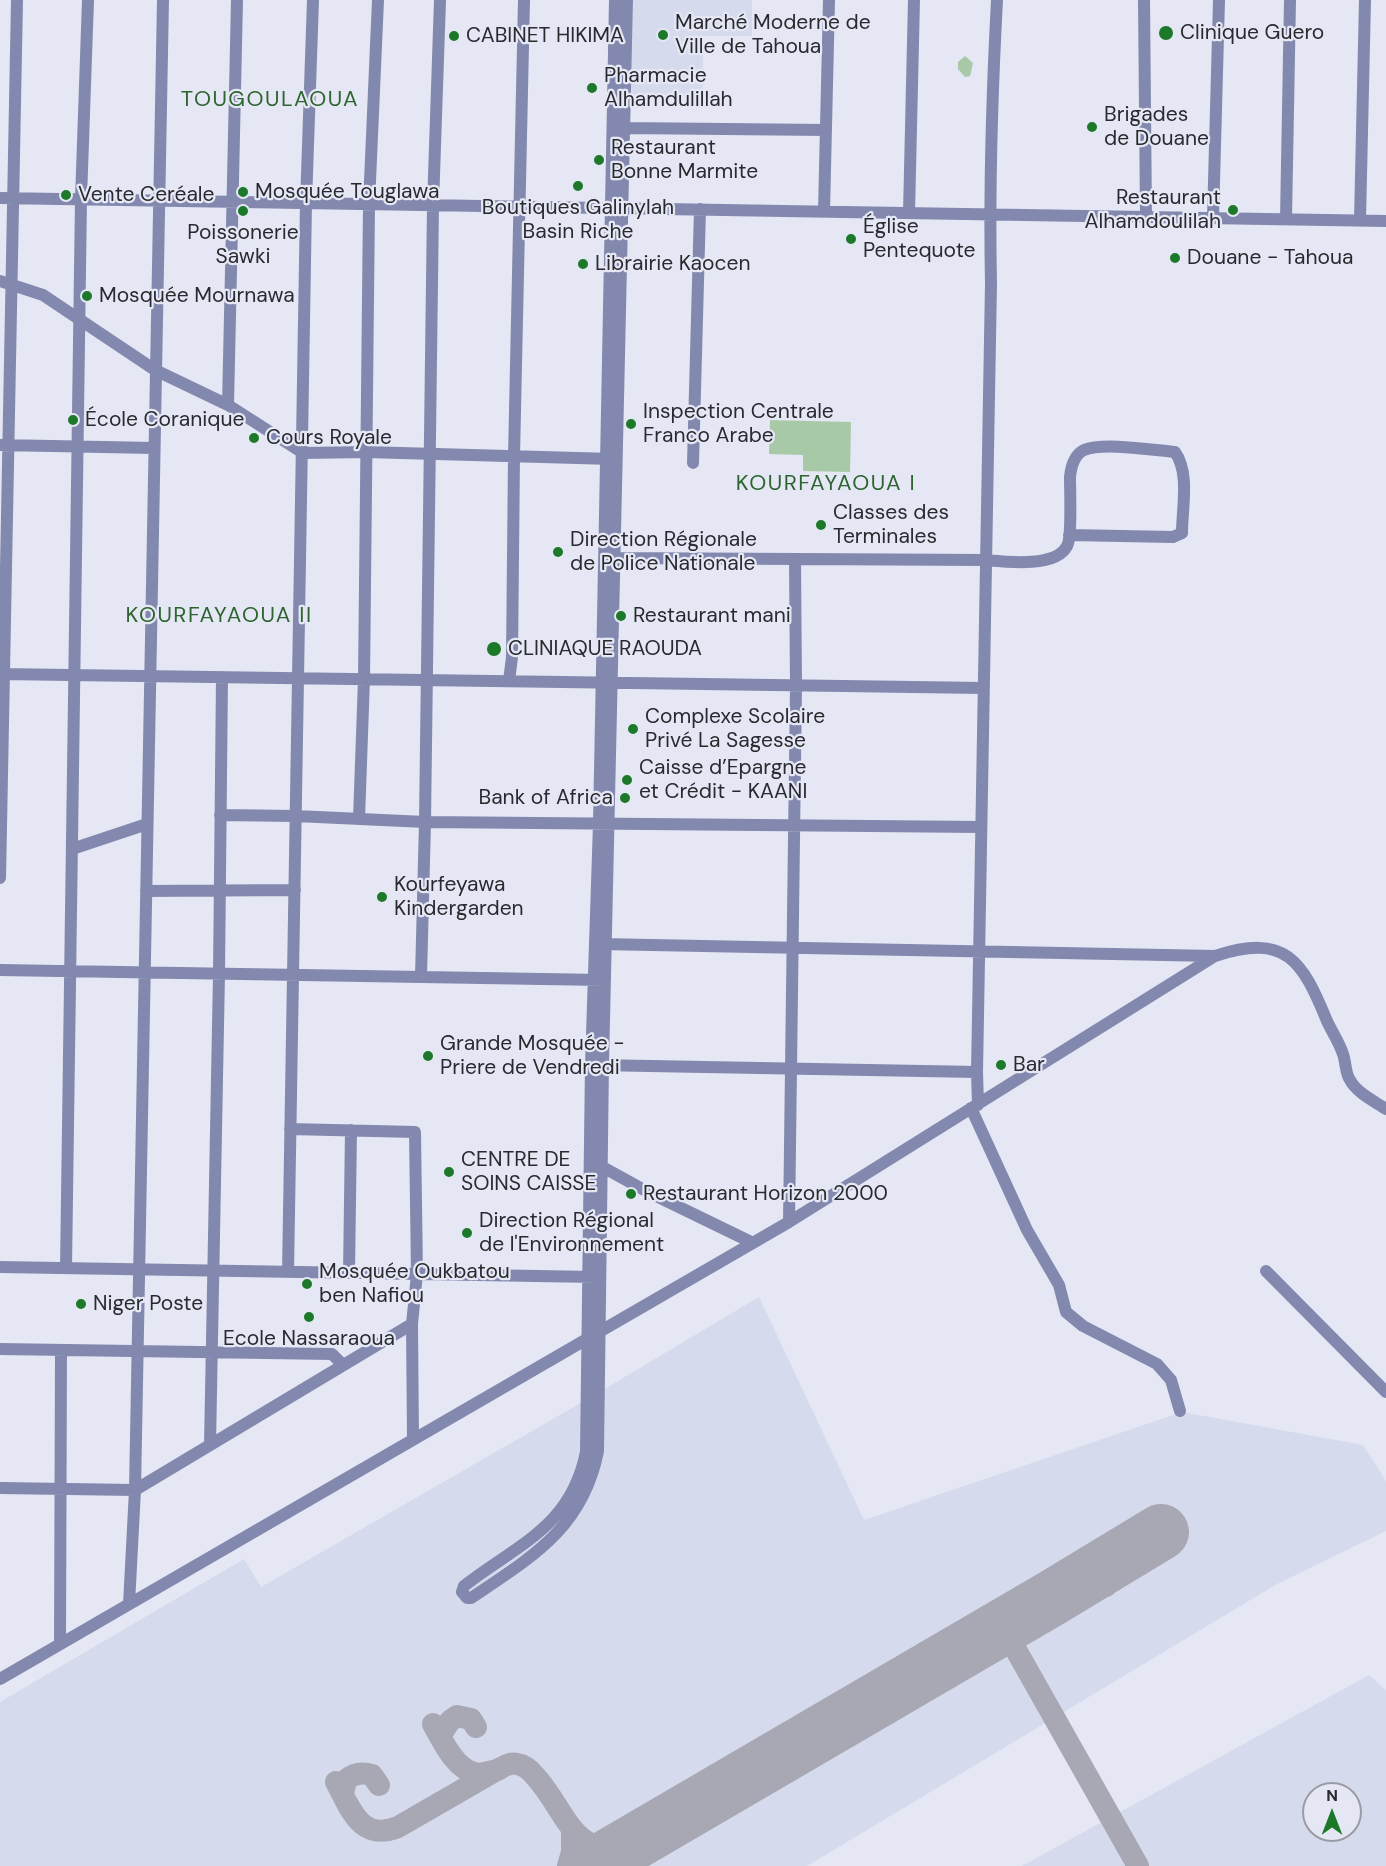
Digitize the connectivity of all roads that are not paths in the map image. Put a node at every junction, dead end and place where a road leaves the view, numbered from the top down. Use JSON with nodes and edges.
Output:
{"nodes":[{"id":1,"x":17,"y":0,"type":"edge"},
{"id":2,"x":88,"y":0,"type":"edge"},
{"id":3,"x":163,"y":0,"type":"edge"},
{"id":4,"x":237,"y":0,"type":"edge"},
{"id":5,"x":312,"y":0,"type":"edge"},
{"id":6,"x":378,"y":0,"type":"edge"},
{"id":7,"x":440,"y":0,"type":"edge"},
{"id":8,"x":524,"y":0,"type":"edge"},
{"id":9,"x":615,"y":0,"type":"edge"},
{"id":10,"x":627,"y":0,"type":"edge"},
{"id":11,"x":829,"y":0,"type":"edge"},
{"id":12,"x":914,"y":0,"type":"edge"},
{"id":13,"x":998,"y":0,"type":"edge"},
{"id":14,"x":1144,"y":0,"type":"edge"},
{"id":15,"x":1219,"y":0,"type":"edge"},
{"id":16,"x":1290,"y":0,"type":"edge"},
{"id":17,"x":1365,"y":0,"type":"edge"},
{"id":18,"x":624,"y":128,"type":"junction"},
{"id":19,"x":826,"y":130,"type":"junction"},
{"id":20,"x":0,"y":198,"type":"edge"},
{"id":21,"x":13,"y":198,"type":"junction"},
{"id":22,"x":81,"y":199,"type":"junction"},
{"id":23,"x":159,"y":200,"type":"junction"},
{"id":24,"x":232,"y":202,"type":"junction"},
{"id":25,"x":306,"y":203,"type":"junction"},
{"id":26,"x":369,"y":204,"type":"junction"},
{"id":27,"x":433,"y":205,"type":"junction"},
{"id":28,"x":519,"y":206,"type":"junction"},
{"id":29,"x":617,"y":208,"type":"junction"},
{"id":30,"x":700,"y":209,"type":"junction"},
{"id":31,"x":824,"y":211,"type":"junction"},
{"id":32,"x":909,"y":213,"type":"junction"},
{"id":33,"x":989,"y":214,"type":"junction"},
{"id":34,"x":1146,"y":217,"type":"junction"},
{"id":35,"x":1213,"y":218,"type":"junction"},
{"id":36,"x":1286,"y":219,"type":"junction"},
{"id":37,"x":1360,"y":220,"type":"junction"},
{"id":38,"x":1386,"y":221,"type":"edge"},
{"id":39,"x":6,"y":283,"type":"edge"},
{"id":40,"x":80,"y":319,"type":"junction"},
{"id":41,"x":156,"y":370,"type":"junction"},
{"id":42,"x":228,"y":405,"type":"junction"},
{"id":43,"x":4,"y":445,"type":"edge"},
{"id":44,"x":78,"y":447,"type":"junction"},
{"id":45,"x":154,"y":447,"type":"junction"},
{"id":46,"x":366,"y":452,"type":"junction"},
{"id":47,"x":303,"y":453,"type":"junction"},
{"id":48,"x":429,"y":454,"type":"junction"},
{"id":49,"x":514,"y":456,"type":"junction"},
{"id":50,"x":612,"y":459,"type":"junction"},
{"id":51,"x":693,"y":463,"type":"dead end"},
{"id":52,"x":1069,"y":535,"type":"junction"},
{"id":53,"x":610,"y":558,"type":"junction"},
{"id":54,"x":795,"y":560,"type":"junction"},
{"id":55,"x":985,"y":560,"type":"junction"},
{"id":56,"x":2,"y":674,"type":"edge"},
{"id":57,"x":75,"y":675,"type":"junction"},
{"id":58,"x":150,"y":676,"type":"junction"},
{"id":59,"x":222,"y":677,"type":"junction"},
{"id":60,"x":299,"y":678,"type":"junction"},
{"id":61,"x":364,"y":679,"type":"junction"},
{"id":62,"x":426,"y":680,"type":"junction"},
{"id":63,"x":509,"y":681,"type":"junction"},
{"id":64,"x":607,"y":683,"type":"junction"},
{"id":65,"x":796,"y":686,"type":"junction"},
{"id":66,"x":983,"y":688,"type":"junction"},
{"id":67,"x":220,"y":814,"type":"junction"},
{"id":68,"x":296,"y":816,"type":"junction"},
{"id":69,"x":359,"y":819,"type":"junction"},
{"id":70,"x":425,"y":822,"type":"junction"},
{"id":71,"x":604,"y":823,"type":"junction"},
{"id":72,"x":147,"y":824,"type":"junction"},
{"id":73,"x":794,"y":826,"type":"junction"},
{"id":74,"x":981,"y":827,"type":"junction"},
{"id":75,"x":72,"y":849,"type":"junction"},
{"id":76,"x":0,"y":878,"type":"edge"},
{"id":77,"x":220,"y":890,"type":"junction"},
{"id":78,"x":295,"y":890,"type":"junction"},
{"id":79,"x":146,"y":891,"type":"junction"},
{"id":80,"x":602,"y":944,"type":"junction"},
{"id":81,"x":792,"y":948,"type":"junction"},
{"id":82,"x":979,"y":951,"type":"junction"},
{"id":83,"x":1215,"y":956,"type":"junction"},
{"id":84,"x":0,"y":970,"type":"edge"},
{"id":85,"x":70,"y":971,"type":"junction"},
{"id":86,"x":144,"y":972,"type":"junction"},
{"id":87,"x":219,"y":974,"type":"junction"},
{"id":88,"x":293,"y":975,"type":"junction"},
{"id":89,"x":421,"y":977,"type":"junction"},
{"id":90,"x":600,"y":980,"type":"junction"},
{"id":91,"x":597,"y":1065,"type":"junction"},
{"id":92,"x":791,"y":1068,"type":"junction"},
{"id":93,"x":977,"y":1072,"type":"junction"},
{"id":94,"x":974,"y":1106,"type":"junction"},
{"id":95,"x":1386,"y":1109,"type":"edge"},
{"id":96,"x":290,"y":1129,"type":"junction"},
{"id":97,"x":351,"y":1130,"type":"junction"},
{"id":98,"x":591,"y":1160,"type":"junction"},
{"id":99,"x":603,"y":1167,"type":"junction"},
{"id":100,"x":789,"y":1222,"type":"junction"},
{"id":101,"x":751,"y":1242,"type":"junction"},
{"id":102,"x":0,"y":1267,"type":"edge"},
{"id":103,"x":66,"y":1268,"type":"junction"},
{"id":104,"x":139,"y":1270,"type":"junction"},
{"id":105,"x":212,"y":1271,"type":"junction"},
{"id":106,"x":1266,"y":1271,"type":"dead end"},
{"id":107,"x":288,"y":1272,"type":"junction"},
{"id":108,"x":349,"y":1273,"type":"junction"},
{"id":109,"x":417,"y":1274,"type":"junction"},
{"id":110,"x":594,"y":1277,"type":"junction"},
{"id":111,"x":412,"y":1324,"type":"junction"},
{"id":112,"x":600,"y":1332,"type":"junction"},
{"id":113,"x":588,"y":1339,"type":"junction"},
{"id":114,"x":0,"y":1349,"type":"edge"},
{"id":115,"x":61,"y":1350,"type":"junction"},
{"id":116,"x":138,"y":1351,"type":"junction"},
{"id":117,"x":211,"y":1352,"type":"junction"},
{"id":118,"x":343,"y":1365,"type":"junction"},
{"id":119,"x":1386,"y":1392,"type":"edge"},
{"id":120,"x":1180,"y":1412,"type":"dead end"},
{"id":121,"x":413,"y":1440,"type":"junction"},
{"id":122,"x":210,"y":1445,"type":"junction"},
{"id":123,"x":0,"y":1488,"type":"edge"},
{"id":124,"x":60,"y":1489,"type":"junction"},
{"id":125,"x":135,"y":1490,"type":"junction"},
{"id":126,"x":129,"y":1604,"type":"junction"},
{"id":127,"x":60,"y":1644,"type":"junction"},
{"id":128,"x":0,"y":1679,"type":"edge"}],
"edges":[{"from":1,"to":21,"type":"street"},
{"from":2,"to":22,"type":"street"},
{"from":3,"to":23,"type":"street"},
{"from":4,"to":24,"type":"street"},
{"from":5,"to":25,"type":"street"},
{"from":6,"to":26,"type":"street"},
{"from":7,"to":27,"type":"street"},
{"from":8,"to":28,"type":"street"},
{"from":9,"to":29,"type":"street"},
{"from":10,"to":18,"type":"street"},
{"from":11,"to":19,"type":"street"},
{"from":12,"to":32,"type":"street"},
{"from":13,"to":33,"type":"street"},
{"from":14,"to":34,"type":"street"},
{"from":15,"to":35,"type":"street"},
{"from":16,"to":36,"type":"street"},
{"from":17,"to":37,"type":"street"},
{"from":18,"to":19,"type":"street"},
{"from":18,"to":29,"type":"street"},
{"from":19,"to":31,"type":"street"},
{"from":20,"to":21,"type":"street"},
{"from":21,"to":22,"type":"street"},
{"from":21,"to":39,"type":"street"},
{"from":22,"to":23,"type":"street"},
{"from":22,"to":40,"type":"street"},
{"from":23,"to":24,"type":"street"},
{"from":23,"to":41,"type":"street"},
{"from":24,"to":25,"type":"street"},
{"from":24,"to":42,"type":"street"},
{"from":25,"to":26,"type":"street"},
{"from":25,"to":47,"type":"street"},
{"from":26,"to":27,"type":"street"},
{"from":26,"to":46,"type":"street"},
{"from":27,"to":28,"type":"street"},
{"from":27,"to":48,"type":"street"},
{"from":28,"to":29,"type":"street"},
{"from":28,"to":49,"type":"street"},
{"from":29,"to":30,"type":"street"},
{"from":29,"to":50,"type":"street"},
{"from":30,"to":31,"type":"street"},
{"from":30,"to":51,"type":"street"},
{"from":31,"to":32,"type":"street"},
{"from":32,"to":33,"type":"street"},
{"from":33,"to":34,"type":"street"},
{"from":33,"to":55,"type":"street"},
{"from":34,"to":35,"type":"street"},
{"from":35,"to":36,"type":"street"},
{"from":36,"to":37,"type":"street"},
{"from":37,"to":38,"type":"street"},
{"from":39,"to":40,"type":"street"},
{"from":39,"to":43,"type":"street"},
{"from":40,"to":41,"type":"street"},
{"from":40,"to":44,"type":"street"},
{"from":41,"to":42,"type":"street"},
{"from":41,"to":45,"type":"street"},
{"from":42,"to":47,"type":"street"},
{"from":43,"to":44,"type":"street"},
{"from":43,"to":56,"type":"street"},
{"from":44,"to":45,"type":"street"},
{"from":44,"to":57,"type":"street"},
{"from":45,"to":58,"type":"street"},
{"from":46,"to":47,"type":"street"},
{"from":46,"to":48,"type":"street"},
{"from":46,"to":61,"type":"street"},
{"from":47,"to":60,"type":"street"},
{"from":48,"to":49,"type":"street"},
{"from":48,"to":62,"type":"street"},
{"from":49,"to":50,"type":"street"},
{"from":49,"to":63,"type":"street"},
{"from":50,"to":53,"type":"street"},
{"from":52,"to":52,"type":"street"},
{"from":52,"to":55,"type":"street"},
{"from":53,"to":54,"type":"street"},
{"from":53,"to":64,"type":"street"},
{"from":54,"to":55,"type":"street"},
{"from":54,"to":65,"type":"street"},
{"from":55,"to":66,"type":"street"},
{"from":56,"to":57,"type":"street"},
{"from":56,"to":76,"type":"street"},
{"from":57,"to":58,"type":"street"},
{"from":57,"to":75,"type":"street"},
{"from":58,"to":59,"type":"street"},
{"from":58,"to":72,"type":"street"},
{"from":59,"to":60,"type":"street"},
{"from":59,"to":67,"type":"street"},
{"from":60,"to":61,"type":"street"},
{"from":60,"to":68,"type":"street"},
{"from":61,"to":62,"type":"street"},
{"from":61,"to":69,"type":"street"},
{"from":62,"to":63,"type":"street"},
{"from":62,"to":70,"type":"street"},
{"from":63,"to":64,"type":"street"},
{"from":64,"to":65,"type":"street"},
{"from":64,"to":71,"type":"street"},
{"from":65,"to":66,"type":"street"},
{"from":65,"to":73,"type":"street"},
{"from":66,"to":74,"type":"street"},
{"from":67,"to":68,"type":"street"},
{"from":67,"to":77,"type":"street"},
{"from":68,"to":69,"type":"street"},
{"from":68,"to":78,"type":"street"},
{"from":69,"to":70,"type":"street"},
{"from":70,"to":71,"type":"street"},
{"from":70,"to":89,"type":"street"},
{"from":71,"to":73,"type":"street"},
{"from":71,"to":80,"type":"street"},
{"from":72,"to":75,"type":"street"},
{"from":72,"to":79,"type":"street"},
{"from":73,"to":74,"type":"street"},
{"from":73,"to":81,"type":"street"},
{"from":74,"to":82,"type":"street"},
{"from":75,"to":85,"type":"street"},
{"from":77,"to":78,"type":"street"},
{"from":77,"to":79,"type":"street"},
{"from":77,"to":87,"type":"street"},
{"from":78,"to":88,"type":"street"},
{"from":79,"to":86,"type":"street"},
{"from":80,"to":81,"type":"street"},
{"from":80,"to":90,"type":"street"},
{"from":81,"to":82,"type":"street"},
{"from":81,"to":92,"type":"street"},
{"from":82,"to":83,"type":"street"},
{"from":82,"to":93,"type":"street"},
{"from":83,"to":94,"type":"street"},
{"from":83,"to":95,"type":"street"},
{"from":84,"to":85,"type":"street"},
{"from":85,"to":86,"type":"street"},
{"from":85,"to":103,"type":"street"},
{"from":86,"to":87,"type":"street"},
{"from":86,"to":104,"type":"street"},
{"from":87,"to":88,"type":"street"},
{"from":87,"to":105,"type":"street"},
{"from":88,"to":89,"type":"street"},
{"from":88,"to":96,"type":"street"},
{"from":89,"to":90,"type":"street"},
{"from":90,"to":91,"type":"street"},
{"from":91,"to":92,"type":"street"},
{"from":91,"to":98,"type":"street"},
{"from":91,"to":99,"type":"street"},
{"from":92,"to":93,"type":"street"},
{"from":92,"to":100,"type":"street"},
{"from":93,"to":94,"type":"street"},
{"from":94,"to":100,"type":"street"},
{"from":94,"to":120,"type":"street"},
{"from":96,"to":97,"type":"street"},
{"from":96,"to":107,"type":"street"},
{"from":97,"to":108,"type":"street"},
{"from":97,"to":109,"type":"street"},
{"from":98,"to":99,"type":"street"},
{"from":98,"to":110,"type":"street"},
{"from":99,"to":101,"type":"street"},
{"from":99,"to":110,"type":"street"},
{"from":100,"to":101,"type":"street"},
{"from":101,"to":112,"type":"street"},
{"from":102,"to":103,"type":"street"},
{"from":103,"to":104,"type":"street"},
{"from":104,"to":105,"type":"street"},
{"from":104,"to":116,"type":"street"},
{"from":105,"to":107,"type":"street"},
{"from":105,"to":117,"type":"street"},
{"from":106,"to":119,"type":"street"},
{"from":107,"to":108,"type":"street"},
{"from":108,"to":109,"type":"street"},
{"from":109,"to":110,"type":"street"},
{"from":109,"to":111,"type":"street"},
{"from":110,"to":112,"type":"street"},
{"from":110,"to":113,"type":"street"},
{"from":111,"to":118,"type":"street"},
{"from":111,"to":121,"type":"street"},
{"from":112,"to":113,"type":"street"},
{"from":112,"to":113,"type":"street"},
{"from":113,"to":121,"type":"street"},
{"from":114,"to":115,"type":"street"},
{"from":115,"to":116,"type":"street"},
{"from":115,"to":124,"type":"street"},
{"from":116,"to":117,"type":"street"},
{"from":116,"to":125,"type":"street"},
{"from":117,"to":118,"type":"street"},
{"from":117,"to":122,"type":"street"},
{"from":118,"to":122,"type":"street"},
{"from":121,"to":126,"type":"street"},
{"from":122,"to":125,"type":"street"},
{"from":123,"to":124,"type":"street"},
{"from":124,"to":125,"type":"street"},
{"from":124,"to":127,"type":"street"},
{"from":125,"to":126,"type":"street"},
{"from":126,"to":127,"type":"street"},
{"from":127,"to":128,"type":"street"}]}
